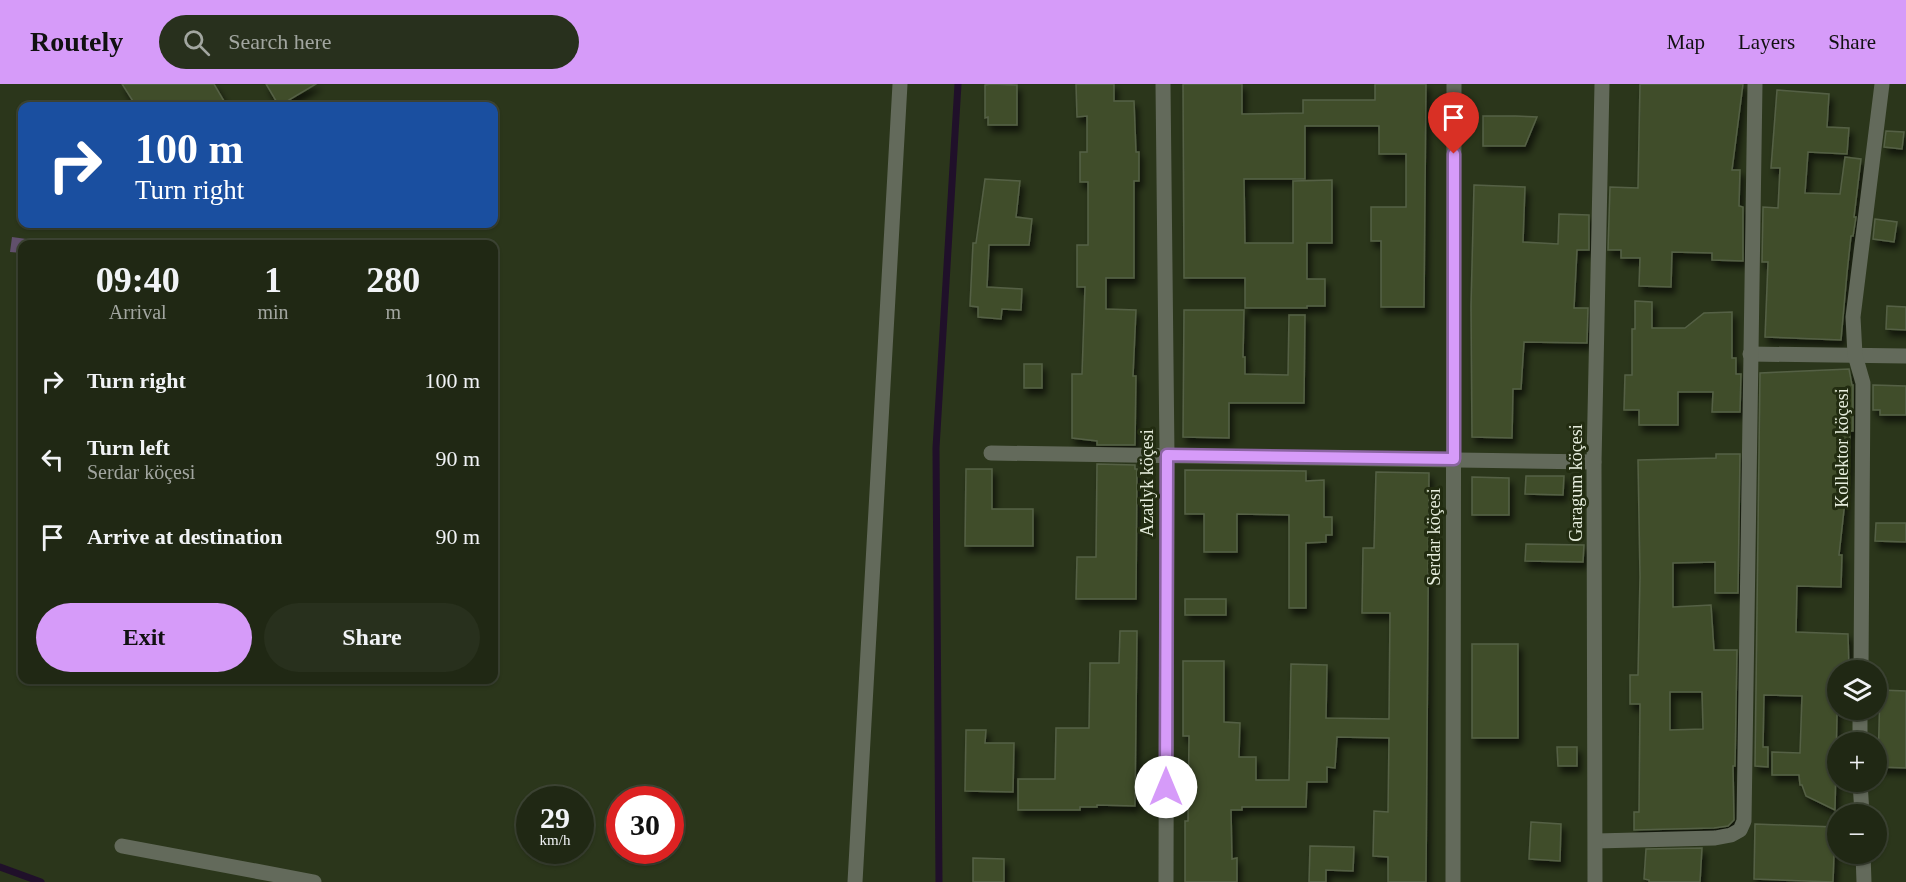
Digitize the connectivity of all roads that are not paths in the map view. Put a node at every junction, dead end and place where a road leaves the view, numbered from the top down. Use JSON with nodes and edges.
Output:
{"nodes":[{"id":1,"x":900,"y":84,"type":"edge"},
{"id":2,"x":1163,"y":84,"type":"edge"},
{"id":3,"x":1454,"y":84,"type":"edge"},
{"id":4,"x":1602,"y":84,"type":"edge"},
{"id":5,"x":1755,"y":84,"type":"edge"},
{"id":6,"x":1882,"y":84,"type":"edge"},
{"id":7,"x":1750,"y":354,"type":"junction"},
{"id":8,"x":1855,"y":356,"type":"junction"},
{"id":9,"x":1906,"y":356,"type":"edge"},
{"id":10,"x":991,"y":453,"type":"dead end"},
{"id":11,"x":1167,"y":455,"type":"junction"},
{"id":12,"x":1454,"y":459,"type":"junction"},
{"id":13,"x":1594,"y":462,"type":"junction"},
{"id":14,"x":1860,"y":660,"type":"edge"},
{"id":15,"x":1596,"y":841,"type":"junction"},
{"id":16,"x":122,"y":846,"type":"dead end"},
{"id":17,"x":1863,"y":864,"type":"edge"},
{"id":18,"x":314,"y":882,"type":"edge"},
{"id":19,"x":855,"y":882,"type":"edge"},
{"id":20,"x":1166,"y":882,"type":"edge"},
{"id":21,"x":1453,"y":882,"type":"edge"},
{"id":22,"x":1595,"y":882,"type":"edge"},
{"id":23,"x":1864,"y":882,"type":"edge"}],
"edges":[{"from":1,"to":19,"type":"street"},
{"from":2,"to":11,"type":"street","name":"Azatlyk köçesi"},
{"from":3,"to":12,"type":"street","name":"Serdar köçesi"},
{"from":4,"to":13,"type":"street","name":"Garagum köçesi"},
{"from":5,"to":7,"type":"street"},
{"from":6,"to":8,"type":"street","name":"Kollektor köçesi"},
{"from":7,"to":8,"type":"street"},
{"from":7,"to":15,"type":"street"},
{"from":8,"to":9,"type":"street"},
{"from":8,"to":14,"type":"street","name":"Kollektor köçesi"},
{"from":10,"to":11,"type":"street"},
{"from":11,"to":12,"type":"street"},
{"from":11,"to":20,"type":"street","name":"Azatlyk köçesi"},
{"from":12,"to":13,"type":"street"},
{"from":12,"to":21,"type":"street","name":"Serdar köçesi"},
{"from":13,"to":15,"type":"street","name":"Garagum köçesi"},
{"from":15,"to":22,"type":"street","name":"Garagum köçesi"},
{"from":16,"to":18,"type":"street"},
{"from":17,"to":23,"type":"street"}]}
